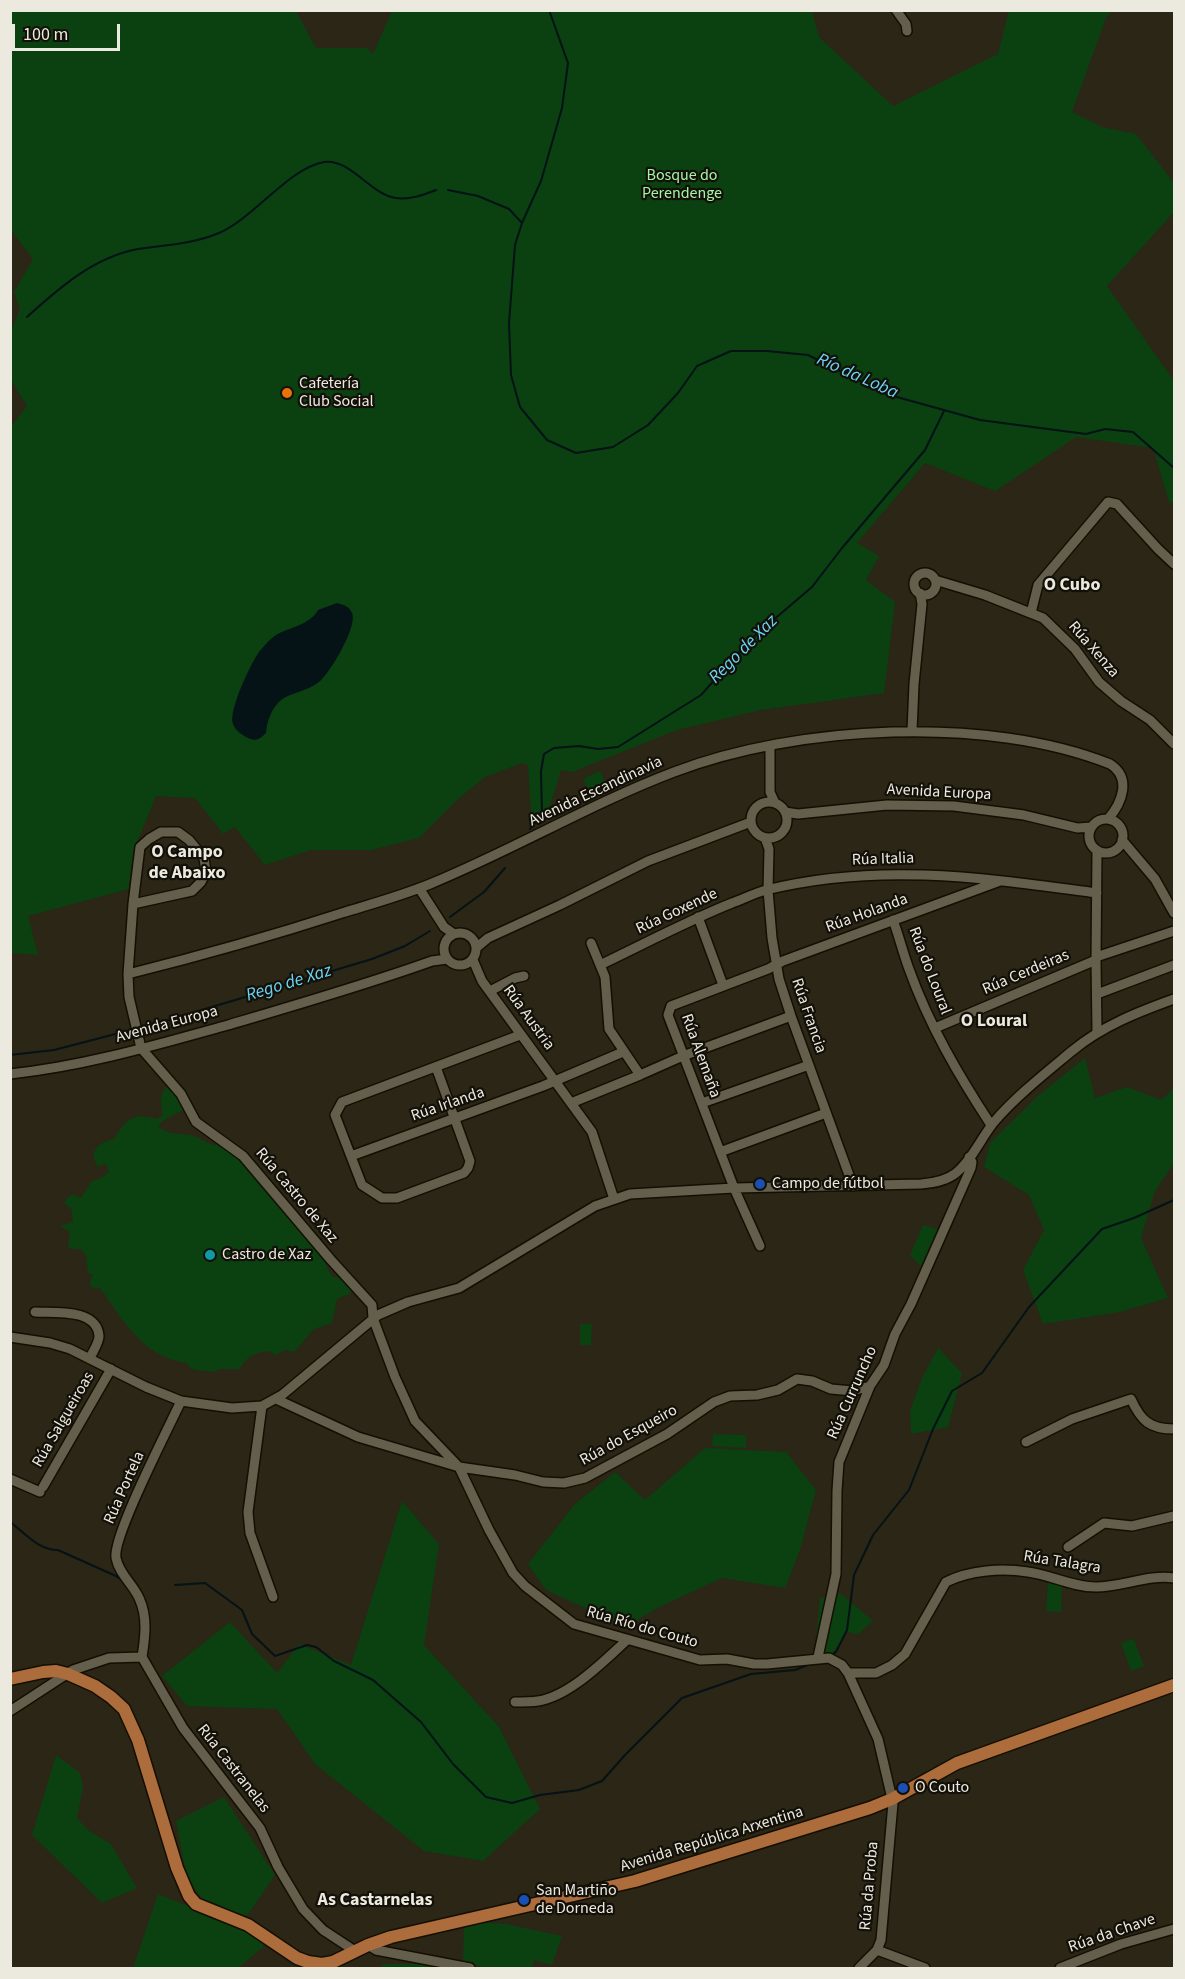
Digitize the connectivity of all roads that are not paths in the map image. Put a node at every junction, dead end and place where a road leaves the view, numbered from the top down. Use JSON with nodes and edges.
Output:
{"nodes":[{"id":1,"x":896,"y":10,"type":"edge"},
{"id":2,"x":908,"y":31,"type":"dead end"},
{"id":3,"x":1174,"y":564,"type":"edge"},
{"id":4,"x":938,"y":583,"type":"junction"},
{"id":5,"x":924,"y":594,"type":"junction"},
{"id":6,"x":1031,"y":613,"type":"junction"},
{"id":7,"x":912,"y":731,"type":"junction"},
{"id":8,"x":1174,"y":744,"type":"edge"},
{"id":9,"x":770,"y":746,"type":"junction"},
{"id":10,"x":770,"y":803,"type":"junction"},
{"id":11,"x":786,"y":817,"type":"junction"},
{"id":12,"x":1112,"y":821,"type":"junction"},
{"id":13,"x":752,"y":825,"type":"junction"},
{"id":14,"x":1090,"y":831,"type":"junction"},
{"id":15,"x":769,"y":838,"type":"junction"},
{"id":16,"x":1120,"y":844,"type":"junction"},
{"id":17,"x":1102,"y":852,"type":"junction"},
{"id":18,"x":969,"y":877,"type":"junction"},
{"id":19,"x":1000,"y":881,"type":"junction"},
{"id":20,"x":419,"y":888,"type":"junction"},
{"id":21,"x":768,"y":890,"type":"junction"},
{"id":22,"x":970,"y":892,"type":"junction"},
{"id":23,"x":1097,"y":893,"type":"junction"},
{"id":24,"x":133,"y":904,"type":"junction"},
{"id":25,"x":1174,"y":913,"type":"edge"},
{"id":26,"x":698,"y":916,"type":"junction"},
{"id":27,"x":893,"y":920,"type":"junction"},
{"id":28,"x":1174,"y":931,"type":"edge"},
{"id":29,"x":451,"y":937,"type":"junction"},
{"id":30,"x":475,"y":943,"type":"junction"},
{"id":31,"x":591,"y":943,"type":"dead end"},
{"id":32,"x":1098,"y":943,"type":"junction"},
{"id":33,"x":1115,"y":951,"type":"junction"},
{"id":34,"x":446,"y":956,"type":"junction"},
{"id":35,"x":1096,"y":958,"type":"junction"},
{"id":36,"x":469,"y":962,"type":"junction"},
{"id":37,"x":600,"y":965,"type":"junction"},
{"id":38,"x":776,"y":965,"type":"junction"},
{"id":39,"x":1174,"y":965,"type":"edge"},
{"id":40,"x":128,"y":974,"type":"junction"},
{"id":41,"x":524,"y":976,"type":"dead end"},
{"id":42,"x":723,"y":985,"type":"junction"},
{"id":43,"x":490,"y":991,"type":"junction"},
{"id":44,"x":1096,"y":994,"type":"junction"},
{"id":45,"x":1174,"y":999,"type":"edge"},
{"id":46,"x":791,"y":1016,"type":"junction"},
{"id":47,"x":935,"y":1028,"type":"junction"},
{"id":48,"x":1097,"y":1032,"type":"junction"},
{"id":49,"x":520,"y":1035,"type":"junction"},
{"id":50,"x":141,"y":1048,"type":"junction"},
{"id":51,"x":623,"y":1052,"type":"junction"},
{"id":52,"x":683,"y":1056,"type":"junction"},
{"id":53,"x":808,"y":1065,"type":"junction"},
{"id":54,"x":436,"y":1067,"type":"junction"},
{"id":55,"x":10,"y":1074,"type":"edge"},
{"id":56,"x":640,"y":1074,"type":"junction"},
{"id":57,"x":555,"y":1080,"type":"junction"},
{"id":58,"x":571,"y":1103,"type":"junction"},
{"id":59,"x":702,"y":1103,"type":"junction"},
{"id":60,"x":826,"y":1113,"type":"junction"},
{"id":61,"x":455,"y":1118,"type":"junction"},
{"id":62,"x":992,"y":1125,"type":"junction"},
{"id":63,"x":720,"y":1152,"type":"junction"},
{"id":64,"x":351,"y":1156,"type":"junction"},
{"id":65,"x":969,"y":1156,"type":"junction"},
{"id":66,"x":853,"y":1186,"type":"junction"},
{"id":67,"x":734,"y":1188,"type":"junction"},
{"id":68,"x":614,"y":1199,"type":"junction"},
{"id":69,"x":760,"y":1246,"type":"dead end"},
{"id":70,"x":35,"y":1312,"type":"dead end"},
{"id":71,"x":373,"y":1318,"type":"junction"},
{"id":72,"x":10,"y":1337,"type":"edge"},
{"id":73,"x":90,"y":1358,"type":"junction"},
{"id":74,"x":111,"y":1369,"type":"junction"},
{"id":75,"x":870,"y":1386,"type":"junction"},
{"id":76,"x":276,"y":1399,"type":"junction"},
{"id":77,"x":181,"y":1401,"type":"junction"},
{"id":78,"x":262,"y":1406,"type":"junction"},
{"id":79,"x":1174,"y":1429,"type":"edge"},
{"id":80,"x":1026,"y":1442,"type":"dead end"},
{"id":81,"x":459,"y":1467,"type":"junction"},
{"id":82,"x":10,"y":1479,"type":"edge"},
{"id":83,"x":1174,"y":1516,"type":"edge"},
{"id":84,"x":1068,"y":1547,"type":"dead end"},
{"id":85,"x":1174,"y":1578,"type":"edge"},
{"id":86,"x":273,"y":1597,"type":"dead end"},
{"id":87,"x":627,"y":1640,"type":"junction"},
{"id":88,"x":142,"y":1657,"type":"junction"},
{"id":89,"x":818,"y":1657,"type":"junction"},
{"id":90,"x":848,"y":1673,"type":"junction"},
{"id":91,"x":68,"y":1674,"type":"junction"},
{"id":92,"x":10,"y":1679,"type":"edge"},
{"id":93,"x":1174,"y":1685,"type":"edge"},
{"id":94,"x":515,"y":1702,"type":"dead end"},
{"id":95,"x":10,"y":1711,"type":"edge"},
{"id":96,"x":892,"y":1798,"type":"junction"},
{"id":97,"x":1174,"y":1929,"type":"edge"},
{"id":98,"x":368,"y":1945,"type":"junction"},
{"id":99,"x":877,"y":1950,"type":"junction"},
{"id":100,"x":355,"y":1951,"type":"junction"},
{"id":101,"x":470,"y":1968,"type":"edge"},
{"id":102,"x":859,"y":1968,"type":"edge"},
{"id":103,"x":925,"y":1968,"type":"edge"},
{"id":104,"x":1060,"y":1968,"type":"edge"}],
"edges":[{"from":1,"to":2,"type":"street"},
{"from":3,"to":6,"type":"street"},
{"from":4,"to":5,"type":"street"},
{"from":4,"to":5,"type":"street","name":"Rúa Xenza"},
{"from":4,"to":6,"type":"street","name":"Rúa Xenza"},
{"from":5,"to":7,"type":"street"},
{"from":6,"to":8,"type":"street","name":"Rúa Xenza"},
{"from":7,"to":9,"type":"street","name":"Avenida Escandinavia"},
{"from":7,"to":12,"type":"street","name":"Avenida Escandinavia"},
{"from":9,"to":10,"type":"street"},
{"from":9,"to":20,"type":"street","name":"Avenida Escandinavia"},
{"from":10,"to":11,"type":"street"},
{"from":10,"to":13,"type":"street"},
{"from":11,"to":14,"type":"street","name":"Avenida Europa"},
{"from":11,"to":15,"type":"street"},
{"from":12,"to":14,"type":"street"},
{"from":12,"to":16,"type":"street"},
{"from":13,"to":15,"type":"street"},
{"from":13,"to":30,"type":"street"},
{"from":14,"to":17,"type":"street"},
{"from":15,"to":21,"type":"street","name":"Rúa Francia"},
{"from":16,"to":17,"type":"street"},
{"from":16,"to":25,"type":"street"},
{"from":17,"to":23,"type":"street"},
{"from":18,"to":19,"type":"street","name":"Rúa Italia"},
{"from":18,"to":21,"type":"street","name":"Rúa Italia"},
{"from":18,"to":22,"type":"street"},
{"from":19,"to":22,"type":"street","name":"Rúa Holanda"},
{"from":19,"to":23,"type":"street","name":"Rúa Holanda"},
{"from":20,"to":29,"type":"street"},
{"from":20,"to":40,"type":"street","name":"Avenida Escandinavia"},
{"from":21,"to":26,"type":"street","name":"Rúa Goxende"},
{"from":21,"to":38,"type":"street","name":"Rúa Francia"},
{"from":22,"to":27,"type":"street","name":"Rúa Holanda"},
{"from":23,"to":32,"type":"street"},
{"from":24,"to":24,"type":"street","name":"Rúa Castro de Xaz"},
{"from":24,"to":40,"type":"street","name":"Rúa Castro de Xaz"},
{"from":26,"to":37,"type":"street","name":"Rúa Goxende"},
{"from":26,"to":42,"type":"street"},
{"from":27,"to":38,"type":"street","name":"Rúa Holanda"},
{"from":27,"to":47,"type":"street","name":"Rúa do Loural"},
{"from":28,"to":33,"type":"street"},
{"from":29,"to":30,"type":"street"},
{"from":29,"to":34,"type":"street"},
{"from":30,"to":36,"type":"street"},
{"from":31,"to":37,"type":"street"},
{"from":32,"to":33,"type":"street"},
{"from":32,"to":35,"type":"street"},
{"from":33,"to":35,"type":"street"},
{"from":34,"to":36,"type":"street"},
{"from":34,"to":50,"type":"street","name":"Avenida Europa"},
{"from":35,"to":44,"type":"street","name":"Rúa Cerdeiras"},
{"from":35,"to":47,"type":"street","name":"Rúa Cerdeiras"},
{"from":36,"to":43,"type":"street","name":"Rúa Austria"},
{"from":37,"to":51,"type":"street"},
{"from":38,"to":42,"type":"street","name":"Rúa Alemaña"},
{"from":38,"to":46,"type":"street","name":"Rúa Francia"},
{"from":39,"to":44,"type":"street"},
{"from":40,"to":50,"type":"street","name":"Rúa Castro de Xaz"},
{"from":41,"to":43,"type":"street"},
{"from":42,"to":52,"type":"street","name":"Rúa Alemaña"},
{"from":43,"to":49,"type":"street","name":"Rúa Austria"},
{"from":44,"to":48,"type":"street","name":"Rúa Cerdeiras"},
{"from":45,"to":48,"type":"street"},
{"from":46,"to":52,"type":"street"},
{"from":46,"to":53,"type":"street","name":"Rúa Francia"},
{"from":47,"to":62,"type":"street","name":"Rúa do Loural"},
{"from":48,"to":62,"type":"street"},
{"from":49,"to":54,"type":"street"},
{"from":49,"to":57,"type":"street","name":"Rúa Austria"},
{"from":50,"to":55,"type":"street","name":"Avenida Europa"},
{"from":50,"to":71,"type":"street","name":"Rúa Castro de Xaz"},
{"from":51,"to":56,"type":"street"},
{"from":51,"to":57,"type":"street"},
{"from":52,"to":56,"type":"street"},
{"from":52,"to":59,"type":"street","name":"Rúa Alemaña"},
{"from":53,"to":59,"type":"street"},
{"from":53,"to":60,"type":"street","name":"Rúa Francia"},
{"from":54,"to":61,"type":"street"},
{"from":54,"to":64,"type":"street"},
{"from":56,"to":58,"type":"street"},
{"from":57,"to":58,"type":"street"},
{"from":57,"to":61,"type":"street","name":"Rúa Irlanda"},
{"from":58,"to":68,"type":"street"},
{"from":59,"to":63,"type":"street","name":"Rúa Alemaña"},
{"from":60,"to":63,"type":"street"},
{"from":60,"to":66,"type":"street","name":"Rúa Francia"},
{"from":61,"to":64,"type":"street","name":"Rúa Irlanda"},
{"from":61,"to":64,"type":"street"},
{"from":62,"to":65,"type":"street"},
{"from":63,"to":67,"type":"street","name":"Rúa Alemaña"},
{"from":65,"to":66,"type":"street"},
{"from":65,"to":75,"type":"street","name":"Rúa Curruncho"},
{"from":66,"to":67,"type":"street"},
{"from":67,"to":68,"type":"street"},
{"from":67,"to":69,"type":"street","name":"Rúa Alemaña"},
{"from":68,"to":71,"type":"street"},
{"from":70,"to":73,"type":"street"},
{"from":71,"to":76,"type":"street"},
{"from":71,"to":81,"type":"street"},
{"from":72,"to":73,"type":"street"},
{"from":73,"to":74,"type":"street"},
{"from":74,"to":77,"type":"street"},
{"from":74,"to":82,"type":"street","name":"Rúa Salgueiroas"},
{"from":75,"to":81,"type":"street","name":"Rúa do Esqueiro"},
{"from":75,"to":89,"type":"street","name":"Rúa Curruncho"},
{"from":76,"to":78,"type":"street"},
{"from":76,"to":81,"type":"street"},
{"from":77,"to":78,"type":"street"},
{"from":77,"to":88,"type":"street","name":"Rúa Portela"},
{"from":78,"to":86,"type":"street"},
{"from":79,"to":80,"type":"street"},
{"from":81,"to":87,"type":"street","name":"Rúa Río do Couto"},
{"from":83,"to":84,"type":"street"},
{"from":85,"to":90,"type":"street","name":"Rúa Talagra"},
{"from":87,"to":89,"type":"street","name":"Rúa Río do Couto"},
{"from":87,"to":94,"type":"street"},
{"from":88,"to":91,"type":"street"},
{"from":88,"to":100,"type":"street","name":"Rúa Castranelas"},
{"from":89,"to":90,"type":"street"},
{"from":90,"to":96,"type":"street"},
{"from":91,"to":92,"type":"main road","name":"Avenida República Arxentina"},
{"from":91,"to":95,"type":"street"},
{"from":91,"to":100,"type":"main road","name":"Avenida República Arxentina"},
{"from":93,"to":96,"type":"main road","name":"Avenida República Arxentina"},
{"from":96,"to":98,"type":"main road","name":"Avenida República Arxentina"},
{"from":96,"to":99,"type":"street","name":"Rúa da Proba"},
{"from":97,"to":104,"type":"street","name":"Rúa da Chave"},
{"from":98,"to":100,"type":"main road","name":"Avenida República Arxentina"},
{"from":98,"to":101,"type":"street"},
{"from":99,"to":102,"type":"street","name":"Rúa da Proba"},
{"from":99,"to":103,"type":"street"}]}
